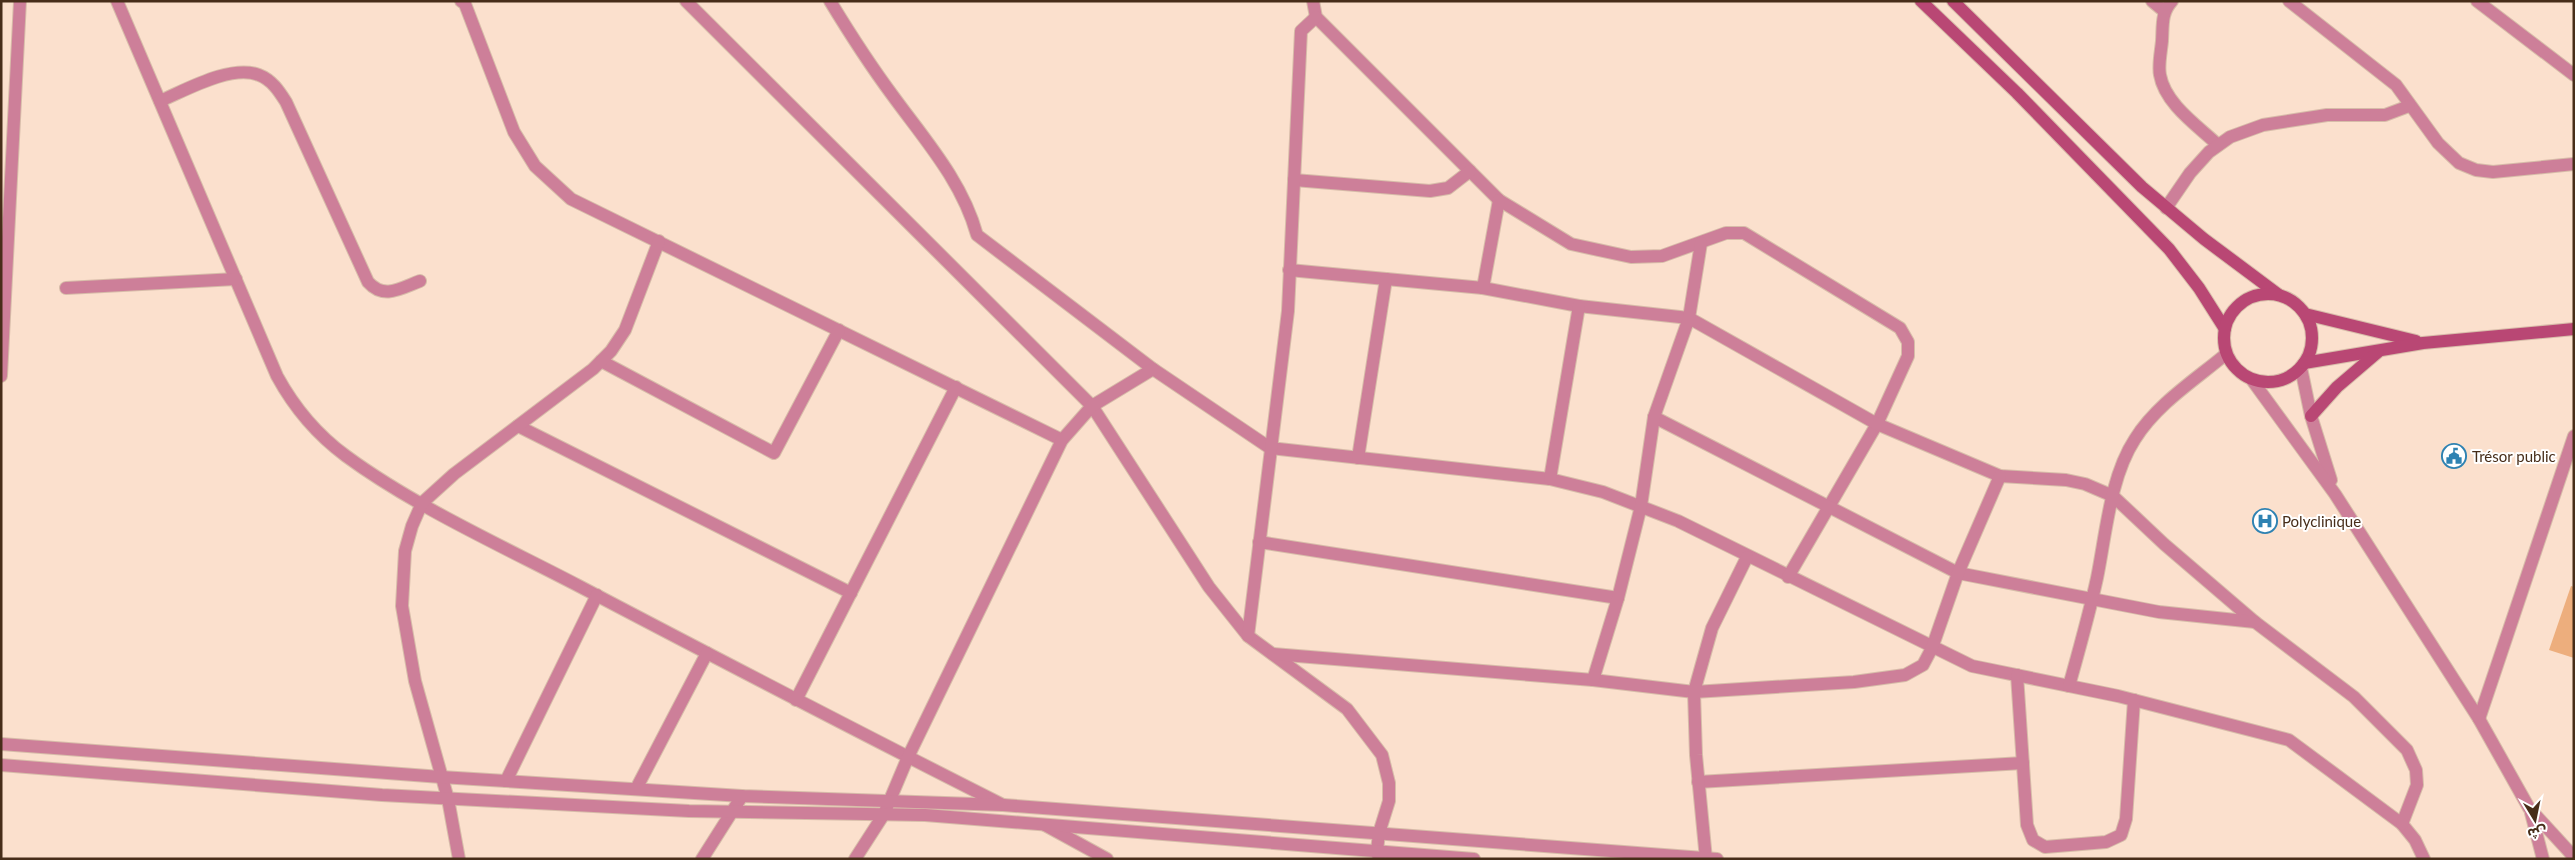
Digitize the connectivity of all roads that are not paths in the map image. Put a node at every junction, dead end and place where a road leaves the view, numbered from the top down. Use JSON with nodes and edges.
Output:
{"nodes":[{"id":1,"x":20,"y":1,"type":"edge"},
{"id":2,"x":117,"y":1,"type":"edge"},
{"id":3,"x":461,"y":1,"type":"edge"},
{"id":4,"x":686,"y":1,"type":"edge"},
{"id":5,"x":830,"y":1,"type":"edge"},
{"id":6,"x":1313,"y":1,"type":"edge"},
{"id":7,"x":1921,"y":1,"type":"edge"},
{"id":8,"x":1953,"y":1,"type":"edge"},
{"id":9,"x":2152,"y":1,"type":"edge"},
{"id":10,"x":2289,"y":1,"type":"edge"},
{"id":11,"x":2477,"y":1,"type":"edge"},
{"id":12,"x":2168,"y":6,"type":"edge"},
{"id":13,"x":1316,"y":17,"type":"junction"},
{"id":14,"x":2574,"y":75,"type":"edge"},
{"id":15,"x":160,"y":101,"type":"junction"},
{"id":16,"x":2409,"y":106,"type":"junction"},
{"id":17,"x":2218,"y":145,"type":"junction"},
{"id":18,"x":2574,"y":164,"type":"edge"},
{"id":19,"x":1470,"y":171,"type":"junction"},
{"id":20,"x":1294,"y":180,"type":"junction"},
{"id":21,"x":1499,"y":200,"type":"junction"},
{"id":22,"x":2166,"y":208,"type":"junction"},
{"id":23,"x":659,"y":241,"type":"junction"},
{"id":24,"x":1701,"y":243,"type":"junction"},
{"id":25,"x":1290,"y":270,"type":"junction"},
{"id":26,"x":236,"y":279,"type":"junction"},
{"id":27,"x":1386,"y":279,"type":"junction"},
{"id":28,"x":420,"y":281,"type":"dead end"},
{"id":29,"x":66,"y":288,"type":"dead end"},
{"id":30,"x":1483,"y":288,"type":"junction"},
{"id":31,"x":2279,"y":295,"type":"junction"},
{"id":32,"x":1579,"y":306,"type":"junction"},
{"id":33,"x":2305,"y":314,"type":"junction"},
{"id":34,"x":1689,"y":318,"type":"junction"},
{"id":35,"x":2225,"y":329,"type":"junction"},
{"id":36,"x":2574,"y":329,"type":"edge"},
{"id":37,"x":840,"y":330,"type":"junction"},
{"id":38,"x":2423,"y":343,"type":"junction"},
{"id":39,"x":2381,"y":350,"type":"junction"},
{"id":40,"x":2226,"y":354,"type":"junction"},
{"id":41,"x":601,"y":361,"type":"junction"},
{"id":42,"x":2302,"y":366,"type":"junction"},
{"id":43,"x":1153,"y":369,"type":"junction"},
{"id":44,"x":1,"y":376,"type":"edge"},
{"id":45,"x":2252,"y":380,"type":"junction"},
{"id":46,"x":956,"y":387,"type":"junction"},
{"id":47,"x":1092,"y":406,"type":"junction"},
{"id":48,"x":2311,"y":416,"type":"junction"},
{"id":49,"x":1654,"y":417,"type":"junction"},
{"id":50,"x":1877,"y":424,"type":"junction"},
{"id":51,"x":518,"y":426,"type":"junction"},
{"id":52,"x":2574,"y":436,"type":"edge"},
{"id":53,"x":1062,"y":440,"type":"junction"},
{"id":54,"x":1270,"y":448,"type":"junction"},
{"id":55,"x":1358,"y":458,"type":"junction"},
{"id":56,"x":2000,"y":476,"type":"junction"},
{"id":57,"x":1550,"y":479,"type":"junction"},
{"id":58,"x":2335,"y":494,"type":"junction"},
{"id":59,"x":2113,"y":496,"type":"junction"},
{"id":60,"x":422,"y":503,"type":"junction"},
{"id":61,"x":1641,"y":506,"type":"junction"},
{"id":62,"x":1828,"y":506,"type":"junction"},
{"id":63,"x":1259,"y":542,"type":"junction"},
{"id":64,"x":1747,"y":556,"type":"junction"},
{"id":65,"x":1958,"y":573,"type":"junction"},
{"id":66,"x":1788,"y":576,"type":"junction"},
{"id":67,"x":851,"y":593,"type":"junction"},
{"id":68,"x":597,"y":595,"type":"junction"},
{"id":69,"x":1618,"y":598,"type":"junction"},
{"id":70,"x":2093,"y":598,"type":"junction"},
{"id":71,"x":2255,"y":622,"type":"junction"},
{"id":72,"x":1248,"y":636,"type":"junction"},
{"id":73,"x":1932,"y":648,"type":"junction"},
{"id":74,"x":707,"y":653,"type":"junction"},
{"id":75,"x":1273,"y":654,"type":"junction"},
{"id":76,"x":2017,"y":675,"type":"junction"},
{"id":77,"x":1593,"y":680,"type":"junction"},
{"id":78,"x":2069,"y":686,"type":"junction"},
{"id":79,"x":1694,"y":692,"type":"junction"},
{"id":80,"x":796,"y":700,"type":"junction"},
{"id":81,"x":2134,"y":700,"type":"junction"},
{"id":82,"x":2479,"y":719,"type":"junction"},
{"id":83,"x":1,"y":744,"type":"edge"},
{"id":84,"x":908,"y":757,"type":"junction"},
{"id":85,"x":2023,"y":763,"type":"junction"},
{"id":86,"x":1,"y":766,"type":"edge"},
{"id":87,"x":440,"y":777,"type":"junction"},
{"id":88,"x":506,"y":781,"type":"junction"},
{"id":89,"x":1698,"y":782,"type":"junction"},
{"id":90,"x":636,"y":789,"type":"junction"},
{"id":91,"x":742,"y":796,"type":"junction"},
{"id":92,"x":448,"y":799,"type":"junction"},
{"id":93,"x":890,"y":801,"type":"junction"},
{"id":94,"x":1002,"y":805,"type":"junction"},
{"id":95,"x":2530,"y":808,"type":"junction"},
{"id":96,"x":734,"y":812,"type":"junction"},
{"id":97,"x":884,"y":814,"type":"junction"},
{"id":98,"x":2402,"y":824,"type":"junction"},
{"id":99,"x":1045,"y":825,"type":"junction"},
{"id":100,"x":1379,"y":833,"type":"junction"},
{"id":101,"x":1378,"y":855,"type":"edge"},
{"id":102,"x":2574,"y":856,"type":"edge"},
{"id":103,"x":460,"y":859,"type":"edge"},
{"id":104,"x":702,"y":859,"type":"edge"},
{"id":105,"x":855,"y":859,"type":"edge"},
{"id":106,"x":1107,"y":859,"type":"edge"},
{"id":107,"x":1474,"y":859,"type":"edge"},
{"id":108,"x":1706,"y":859,"type":"edge"},
{"id":109,"x":1717,"y":859,"type":"edge"},
{"id":110,"x":2424,"y":859,"type":"edge"},
{"id":111,"x":2543,"y":859,"type":"edge"}],
"edges":[{"from":1,"to":44,"type":"street"},
{"from":2,"to":15,"type":"street"},
{"from":3,"to":23,"type":"street"},
{"from":4,"to":47,"type":"street"},
{"from":5,"to":43,"type":"street"},
{"from":6,"to":13,"type":"street"},
{"from":7,"to":35,"type":"main road"},
{"from":8,"to":22,"type":"main road"},
{"from":9,"to":12,"type":"street"},
{"from":10,"to":16,"type":"street"},
{"from":11,"to":14,"type":"street"},
{"from":12,"to":17,"type":"street"},
{"from":13,"to":19,"type":"street"},
{"from":13,"to":20,"type":"street"},
{"from":15,"to":26,"type":"street"},
{"from":15,"to":28,"type":"street"},
{"from":16,"to":17,"type":"street"},
{"from":16,"to":18,"type":"street"},
{"from":17,"to":22,"type":"street"},
{"from":19,"to":20,"type":"street"},
{"from":19,"to":21,"type":"street"},
{"from":20,"to":25,"type":"street"},
{"from":21,"to":24,"type":"street"},
{"from":21,"to":30,"type":"street"},
{"from":22,"to":31,"type":"main road"},
{"from":23,"to":37,"type":"street"},
{"from":23,"to":41,"type":"street"},
{"from":24,"to":34,"type":"street"},
{"from":24,"to":50,"type":"street"},
{"from":25,"to":27,"type":"street"},
{"from":25,"to":54,"type":"street"},
{"from":26,"to":29,"type":"street"},
{"from":26,"to":60,"type":"street"},
{"from":27,"to":30,"type":"street"},
{"from":27,"to":55,"type":"street"},
{"from":30,"to":32,"type":"street"},
{"from":31,"to":33,"type":"main road"},
{"from":31,"to":35,"type":"main road"},
{"from":32,"to":34,"type":"street"},
{"from":32,"to":57,"type":"street"},
{"from":33,"to":38,"type":"main road"},
{"from":33,"to":42,"type":"main road"},
{"from":34,"to":49,"type":"street"},
{"from":34,"to":50,"type":"street"},
{"from":35,"to":40,"type":"main road"},
{"from":36,"to":38,"type":"main road"},
{"from":37,"to":41,"type":"street"},
{"from":37,"to":46,"type":"street"},
{"from":38,"to":39,"type":"main road"},
{"from":39,"to":42,"type":"main road"},
{"from":39,"to":48,"type":"main road"},
{"from":40,"to":45,"type":"main road"},
{"from":40,"to":59,"type":"street"},
{"from":41,"to":51,"type":"street"},
{"from":42,"to":45,"type":"main road"},
{"from":42,"to":48,"type":"street"},
{"from":43,"to":47,"type":"street"},
{"from":43,"to":54,"type":"street"},
{"from":45,"to":58,"type":"street"},
{"from":46,"to":53,"type":"street"},
{"from":46,"to":67,"type":"street"},
{"from":47,"to":53,"type":"street"},
{"from":47,"to":72,"type":"street"},
{"from":48,"to":58,"type":"street"},
{"from":49,"to":61,"type":"street"},
{"from":49,"to":62,"type":"street"},
{"from":50,"to":56,"type":"street"},
{"from":50,"to":62,"type":"street"},
{"from":51,"to":60,"type":"street"},
{"from":51,"to":67,"type":"street"},
{"from":52,"to":82,"type":"street"},
{"from":53,"to":84,"type":"street"},
{"from":54,"to":55,"type":"street"},
{"from":54,"to":63,"type":"street"},
{"from":55,"to":57,"type":"street"},
{"from":56,"to":59,"type":"street"},
{"from":56,"to":65,"type":"street"},
{"from":57,"to":61,"type":"street"},
{"from":58,"to":82,"type":"street"},
{"from":59,"to":70,"type":"street"},
{"from":59,"to":71,"type":"street"},
{"from":60,"to":68,"type":"street"},
{"from":60,"to":87,"type":"street"},
{"from":61,"to":64,"type":"street"},
{"from":61,"to":69,"type":"street"},
{"from":62,"to":65,"type":"street"},
{"from":62,"to":66,"type":"street"},
{"from":63,"to":69,"type":"street"},
{"from":63,"to":72,"type":"street"},
{"from":64,"to":66,"type":"street"},
{"from":64,"to":79,"type":"street"},
{"from":65,"to":70,"type":"street"},
{"from":65,"to":73,"type":"street"},
{"from":66,"to":73,"type":"street"},
{"from":67,"to":80,"type":"street"},
{"from":68,"to":74,"type":"street"},
{"from":68,"to":88,"type":"street"},
{"from":69,"to":77,"type":"street"},
{"from":70,"to":71,"type":"street"},
{"from":70,"to":78,"type":"street"},
{"from":71,"to":98,"type":"street"},
{"from":72,"to":75,"type":"street"},
{"from":73,"to":76,"type":"street"},
{"from":73,"to":79,"type":"street"},
{"from":74,"to":80,"type":"street"},
{"from":74,"to":90,"type":"street"},
{"from":75,"to":77,"type":"street"},
{"from":75,"to":100,"type":"street"},
{"from":76,"to":78,"type":"street"},
{"from":76,"to":85,"type":"street"},
{"from":77,"to":79,"type":"street"},
{"from":78,"to":81,"type":"street"},
{"from":79,"to":89,"type":"street"},
{"from":80,"to":84,"type":"street"},
{"from":81,"to":85,"type":"street"},
{"from":81,"to":98,"type":"street"},
{"from":82,"to":95,"type":"street"},
{"from":83,"to":87,"type":"street"},
{"from":84,"to":93,"type":"street"},
{"from":84,"to":94,"type":"street"},
{"from":85,"to":89,"type":"street"},
{"from":86,"to":92,"type":"street"},
{"from":87,"to":88,"type":"street"},
{"from":87,"to":92,"type":"street"},
{"from":88,"to":90,"type":"street"},
{"from":89,"to":108,"type":"street"},
{"from":90,"to":91,"type":"street"},
{"from":91,"to":93,"type":"street"},
{"from":91,"to":96,"type":"street"},
{"from":92,"to":96,"type":"street"},
{"from":92,"to":103,"type":"street"},
{"from":93,"to":94,"type":"street"},
{"from":93,"to":97,"type":"street"},
{"from":94,"to":100,"type":"street"},
{"from":95,"to":102,"type":"street"},
{"from":95,"to":111,"type":"street"},
{"from":96,"to":97,"type":"street"},
{"from":96,"to":104,"type":"street"},
{"from":97,"to":99,"type":"street"},
{"from":97,"to":105,"type":"street"},
{"from":98,"to":110,"type":"street"},
{"from":99,"to":101,"type":"street"},
{"from":99,"to":106,"type":"street"},
{"from":100,"to":101,"type":"street"},
{"from":100,"to":108,"type":"street"},
{"from":101,"to":107,"type":"street"},
{"from":108,"to":109,"type":"street"}]}
